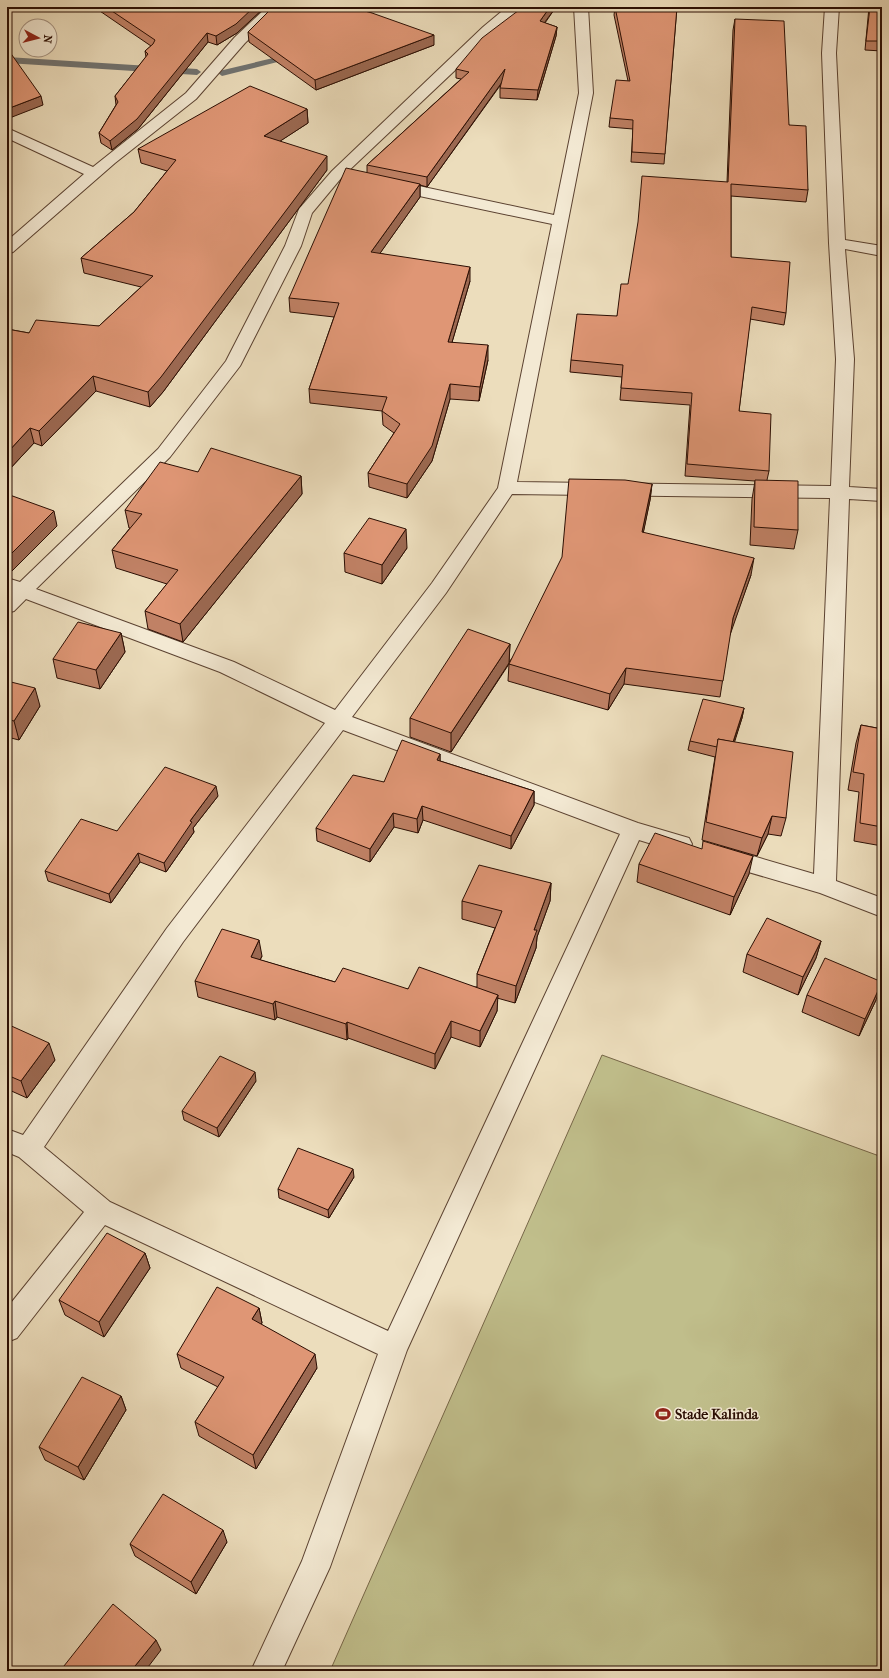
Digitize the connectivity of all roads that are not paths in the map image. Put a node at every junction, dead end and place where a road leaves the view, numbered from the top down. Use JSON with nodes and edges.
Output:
{"nodes":[{"id":1,"x":275,"y":7,"type":"edge"},
{"id":2,"x":515,"y":7,"type":"edge"},
{"id":3,"x":581,"y":7,"type":"edge"},
{"id":4,"x":832,"y":7,"type":"edge"},
{"id":5,"x":7,"y":132,"type":"edge"},
{"id":6,"x":94,"y":173,"type":"junction"},
{"id":7,"x":376,"y":182,"type":"edge"},
{"id":8,"x":561,"y":221,"type":"junction"},
{"id":9,"x":837,"y":243,"type":"junction"},
{"id":10,"x":7,"y":249,"type":"edge"},
{"id":11,"x":882,"y":251,"type":"edge"},
{"id":12,"x":507,"y":488,"type":"junction"},
{"id":13,"x":841,"y":492,"type":"junction"},
{"id":14,"x":882,"y":495,"type":"edge"},
{"id":15,"x":15,"y":588,"type":"edge"},
{"id":16,"x":7,"y":606,"type":"edge"},
{"id":17,"x":338,"y":720,"type":"junction"},
{"id":18,"x":633,"y":830,"type":"junction"},
{"id":19,"x":825,"y":886,"type":"junction"},
{"id":20,"x":882,"y":908,"type":"edge"},
{"id":21,"x":18,"y":1145,"type":"edge"},
{"id":22,"x":101,"y":1210,"type":"junction"},
{"id":23,"x":7,"y":1329,"type":"edge"},
{"id":24,"x":394,"y":1348,"type":"junction"},
{"id":25,"x":266,"y":1671,"type":"edge"}],
"edges":[{"from":1,"to":6,"type":"street"},
{"from":2,"to":15,"type":"street"},
{"from":3,"to":8,"type":"street"},
{"from":4,"to":9,"type":"street"},
{"from":5,"to":6,"type":"street"},
{"from":6,"to":10,"type":"street"},
{"from":7,"to":8,"type":"street"},
{"from":8,"to":12,"type":"street"},
{"from":9,"to":11,"type":"street"},
{"from":9,"to":13,"type":"street"},
{"from":12,"to":13,"type":"street"},
{"from":12,"to":17,"type":"street"},
{"from":13,"to":14,"type":"street"},
{"from":13,"to":19,"type":"street"},
{"from":15,"to":16,"type":"street"},
{"from":15,"to":17,"type":"street"},
{"from":17,"to":18,"type":"street"},
{"from":17,"to":21,"type":"street"},
{"from":18,"to":19,"type":"street"},
{"from":18,"to":24,"type":"street"},
{"from":19,"to":20,"type":"street"},
{"from":21,"to":22,"type":"street"},
{"from":22,"to":23,"type":"street"},
{"from":22,"to":24,"type":"street"},
{"from":24,"to":25,"type":"street"}]}
